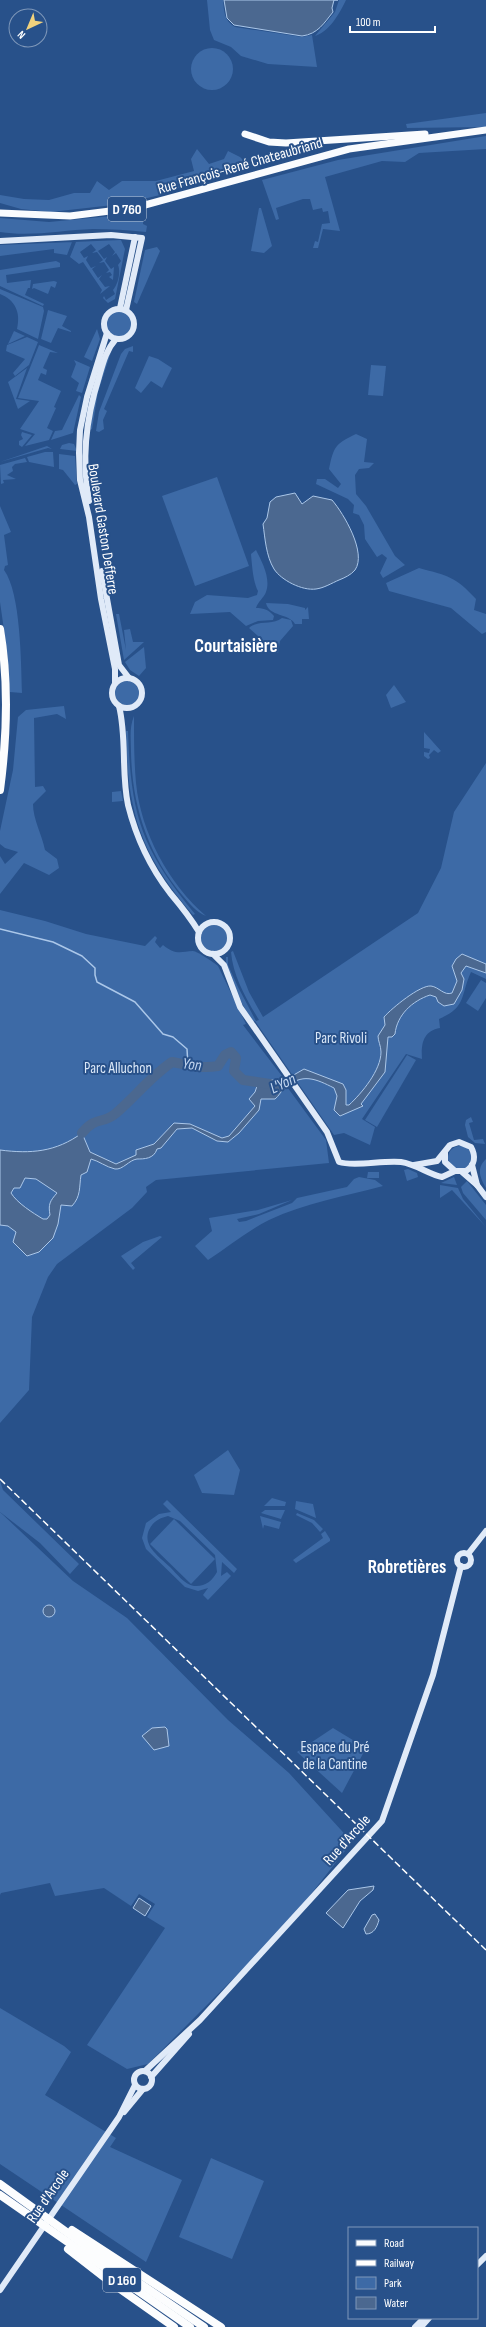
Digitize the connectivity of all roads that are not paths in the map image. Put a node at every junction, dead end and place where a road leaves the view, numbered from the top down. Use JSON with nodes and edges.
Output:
{"nodes":[{"id":1,"x":486,"y":130,"type":"edge"},
{"id":2,"x":459,"y":133,"type":"junction"},
{"id":3,"x":245,"y":134,"type":"dead end"},
{"id":4,"x":0,"y":213,"type":"edge"},
{"id":5,"x":134,"y":237,"type":"junction"},
{"id":6,"x":0,"y":241,"type":"edge"},
{"id":7,"x":123,"y":309,"type":"junction"},
{"id":8,"x":108,"y":333,"type":"junction"},
{"id":9,"x":116,"y":339,"type":"junction"},
{"id":10,"x":0,"y":629,"type":"edge"},
{"id":11,"x":129,"y":678,"type":"junction"},
{"id":12,"x":115,"y":683,"type":"junction"},
{"id":13,"x":119,"y":706,"type":"junction"},
{"id":14,"x":131,"y":708,"type":"junction"},
{"id":15,"x":123,"y":725,"type":"junction"},
{"id":16,"x":0,"y":790,"type":"edge"},
{"id":17,"x":192,"y":918,"type":"junction"},
{"id":18,"x":206,"y":923,"type":"junction"},
{"id":19,"x":199,"y":932,"type":"junction"},
{"id":20,"x":226,"y":950,"type":"junction"},
{"id":21,"x":213,"y":954,"type":"junction"},
{"id":22,"x":224,"y":965,"type":"junction"},
{"id":23,"x":445,"y":1153,"type":"junction"},
{"id":24,"x":412,"y":1165,"type":"junction"},
{"id":25,"x":472,"y":1165,"type":"junction"},
{"id":26,"x":455,"y":1171,"type":"junction"},
{"id":27,"x":462,"y":1172,"type":"junction"},
{"id":28,"x":477,"y":1185,"type":"junction"},
{"id":29,"x":486,"y":1197,"type":"edge"},
{"id":30,"x":486,"y":1530,"type":"edge"},
{"id":31,"x":468,"y":1554,"type":"junction"},
{"id":32,"x":460,"y":1566,"type":"junction"},
{"id":33,"x":200,"y":2020,"type":"junction"},
{"id":34,"x":145,"y":2071,"type":"junction"},
{"id":35,"x":151,"y":2077,"type":"junction"},
{"id":36,"x":135,"y":2085,"type":"junction"},
{"id":37,"x":143,"y":2089,"type":"junction"},
{"id":38,"x":119,"y":2117,"type":"junction"},
{"id":39,"x":0,"y":2184,"type":"edge"},
{"id":40,"x":0,"y":2195,"type":"edge"},
{"id":41,"x":61,"y":2227,"type":"junction"},
{"id":42,"x":53,"y":2234,"type":"junction"},
{"id":43,"x":486,"y":2256,"type":"edge"},
{"id":44,"x":486,"y":2261,"type":"edge"},
{"id":45,"x":478,"y":2264,"type":"edge"},
{"id":46,"x":478,"y":2269,"type":"edge"},
{"id":47,"x":0,"y":2290,"type":"edge"},
{"id":48,"x":423,"y":2319,"type":"edge"},
{"id":49,"x":428,"y":2319,"type":"edge"},
{"id":50,"x":174,"y":2327,"type":"edge"},
{"id":51,"x":190,"y":2327,"type":"edge"},
{"id":52,"x":204,"y":2327,"type":"edge"},
{"id":53,"x":221,"y":2327,"type":"edge"},
{"id":54,"x":415,"y":2327,"type":"edge"},
{"id":55,"x":421,"y":2327,"type":"edge"}],
"edges":[{"from":1,"to":2,"type":"main road","name":"Rue François-René Chateaubriand","number":"D 760"},
{"from":2,"to":3,"type":"main road"},
{"from":2,"to":4,"type":"main road","name":"Rue François-René Chateaubriand","number":"D 760"},
{"from":5,"to":6,"type":"main road"},
{"from":5,"to":7,"type":"main road"},
{"from":5,"to":7,"type":"main road"},
{"from":7,"to":8,"type":"main road"},
{"from":7,"to":9,"type":"main road"},
{"from":8,"to":9,"type":"main road"},
{"from":8,"to":12,"type":"main road","name":"Boulevard Gaston Defferre"},
{"from":9,"to":11,"type":"main road","name":"Boulevard Gaston Defferre"},
{"from":10,"to":16,"type":"highway"},
{"from":11,"to":12,"type":"main road"},
{"from":11,"to":14,"type":"main road"},
{"from":12,"to":13,"type":"main road"},
{"from":13,"to":14,"type":"main road"},
{"from":13,"to":15,"type":"main road"},
{"from":14,"to":15,"type":"main road"},
{"from":15,"to":17,"type":"main road"},
{"from":17,"to":18,"type":"main road"},
{"from":17,"to":19,"type":"main road"},
{"from":18,"to":19,"type":"main road"},
{"from":18,"to":20,"type":"main road"},
{"from":19,"to":21,"type":"main road"},
{"from":20,"to":21,"type":"main road"},
{"from":20,"to":22,"type":"main road"},
{"from":21,"to":22,"type":"main road"},
{"from":22,"to":24,"type":"main road"},
{"from":23,"to":24,"type":"main road"},
{"from":23,"to":25,"type":"main road"},
{"from":23,"to":26,"type":"main road"},
{"from":24,"to":26,"type":"main road"},
{"from":25,"to":27,"type":"main road"},
{"from":25,"to":28,"type":"main road"},
{"from":26,"to":27,"type":"main road"},
{"from":27,"to":28,"type":"main road"},
{"from":28,"to":29,"type":"main road"},
{"from":30,"to":31,"type":"main road"},
{"from":31,"to":32,"type":"main road"},
{"from":31,"to":32,"type":"main road"},
{"from":32,"to":33,"type":"main road","name":"Rue d'Arcole"},
{"from":33,"to":34,"type":"main road","name":"Rue d'Arcole"},
{"from":33,"to":35,"type":"main road","name":"Rue d'Arcole"},
{"from":34,"to":35,"type":"main road"},
{"from":34,"to":36,"type":"main road"},
{"from":35,"to":37,"type":"main road"},
{"from":36,"to":37,"type":"main road"},
{"from":36,"to":38,"type":"main road","name":"Rue d'Arcole"},
{"from":37,"to":38,"type":"main road","name":"Rue d'Arcole"},
{"from":38,"to":47,"type":"main road","name":"Rue d'Arcole"},
{"from":39,"to":41,"type":"highway","number":"D 160"},
{"from":40,"to":42,"type":"highway","number":"D 160"},
{"from":41,"to":52,"type":"highway","number":"D 160"},
{"from":41,"to":53,"type":"highway"},
{"from":42,"to":50,"type":"highway","number":"D 160"},
{"from":42,"to":51,"type":"highway","number":"D 160"},
{"from":43,"to":45,"type":"main road"},
{"from":44,"to":46,"type":"main road"},
{"from":48,"to":54,"type":"main road"},
{"from":49,"to":55,"type":"main road"}]}
